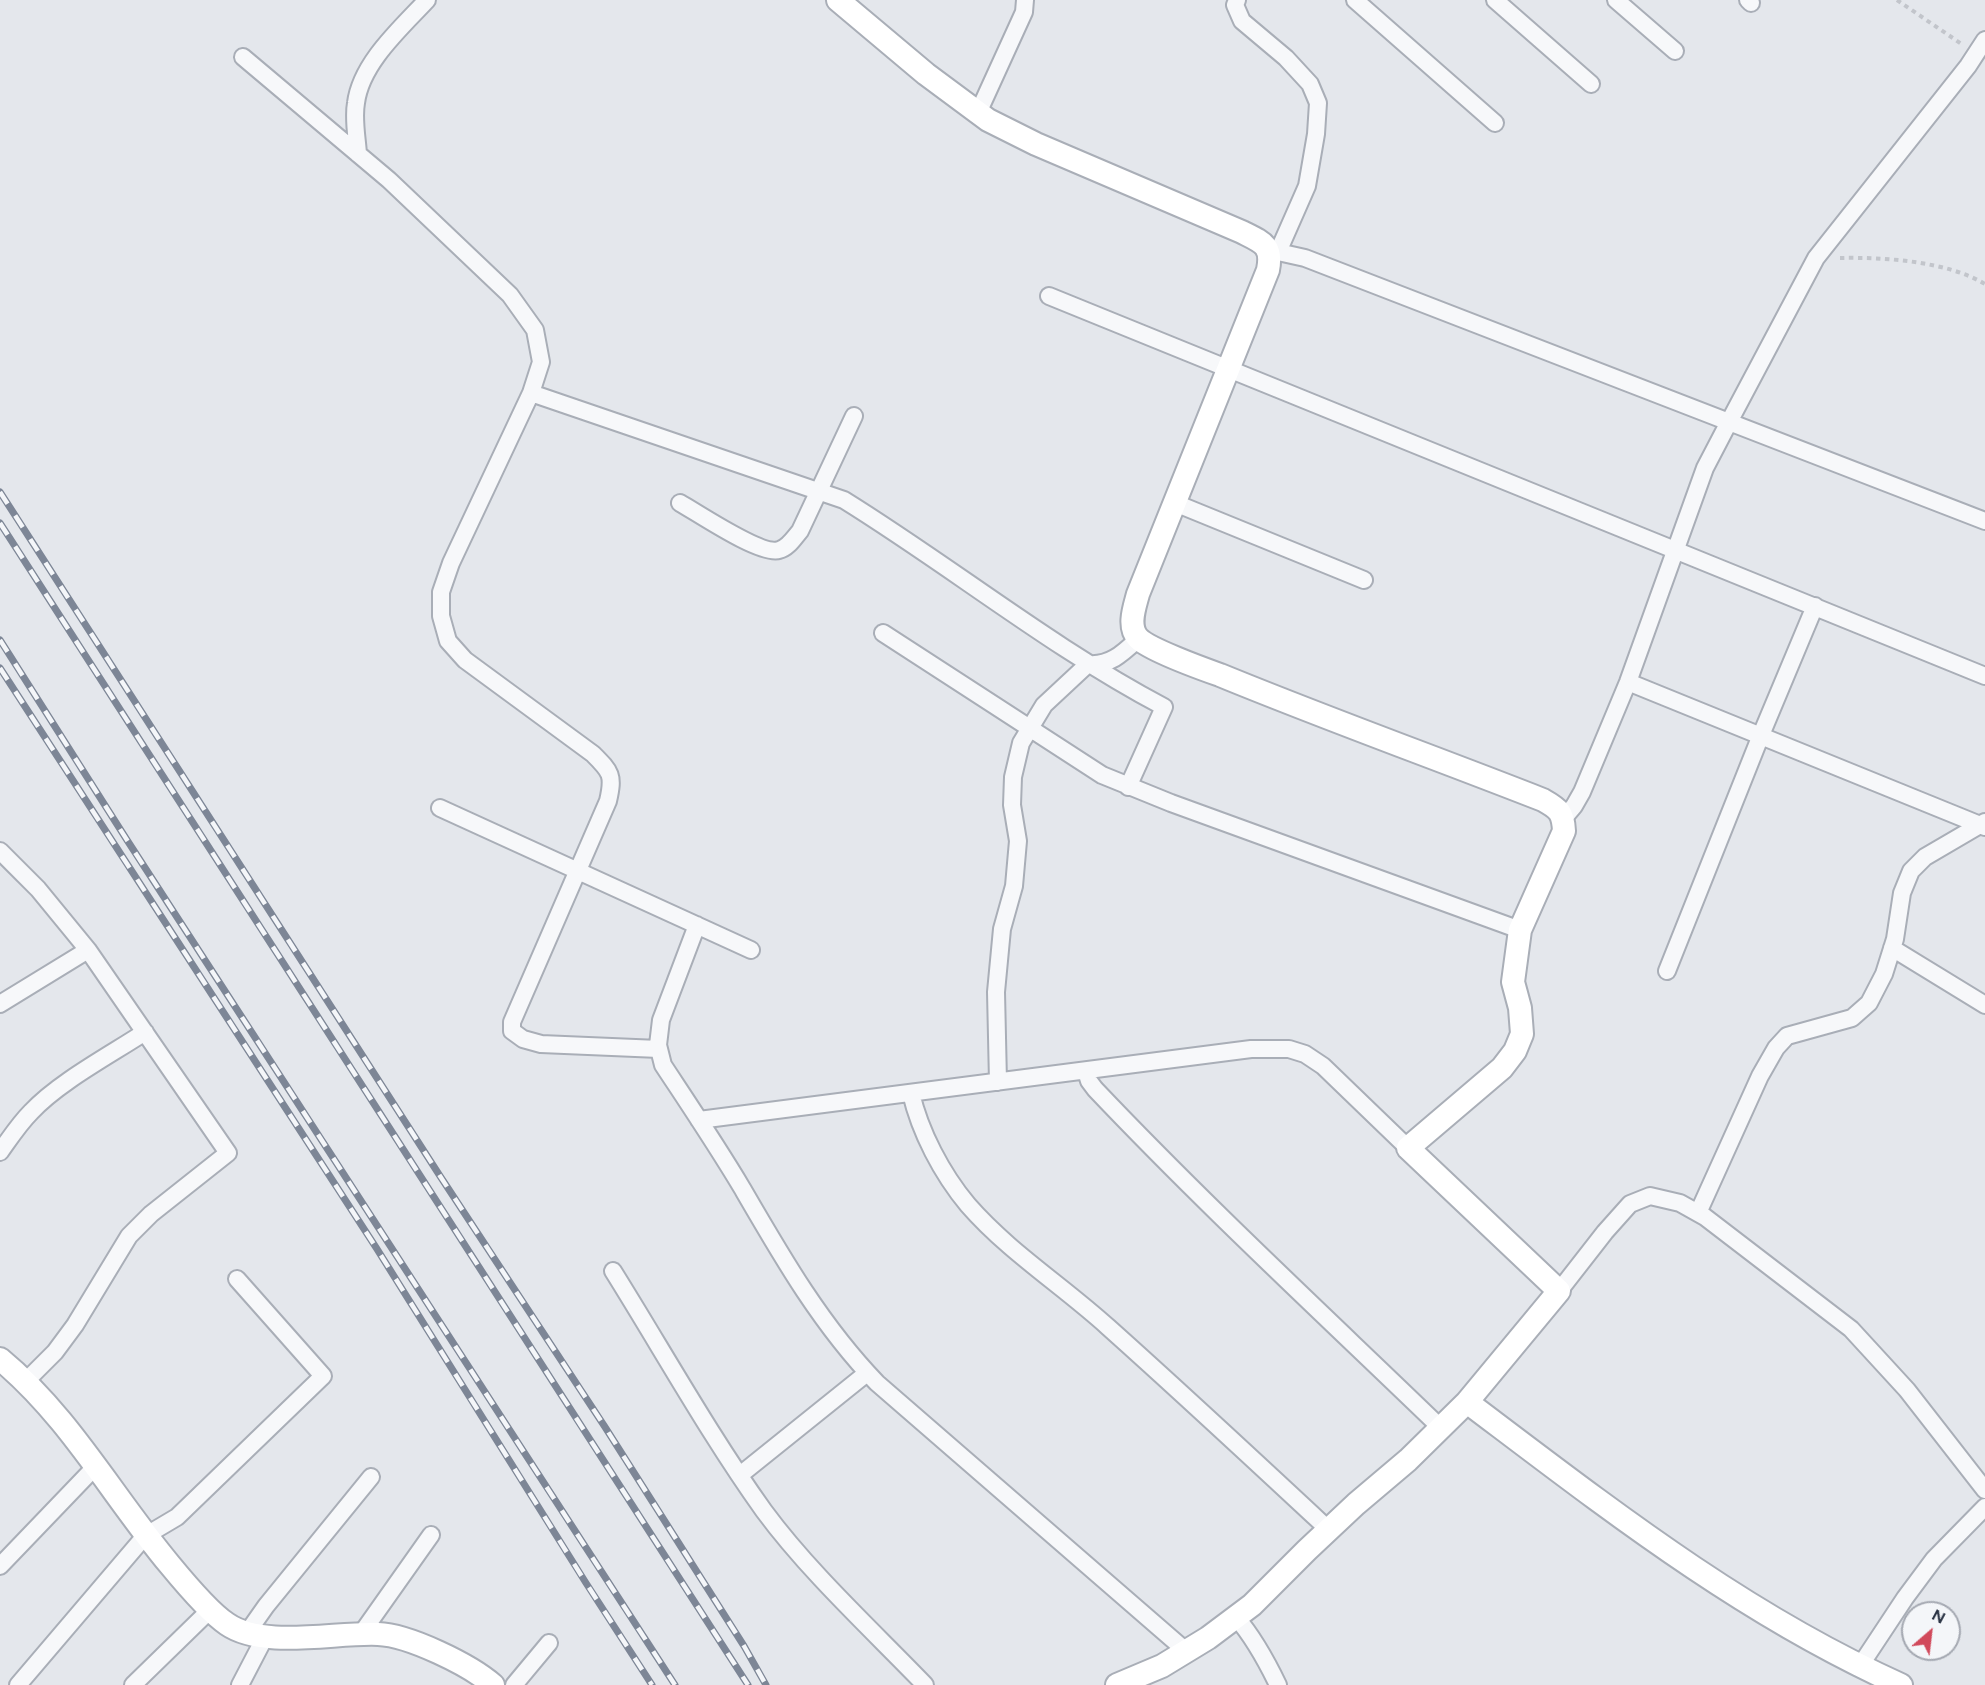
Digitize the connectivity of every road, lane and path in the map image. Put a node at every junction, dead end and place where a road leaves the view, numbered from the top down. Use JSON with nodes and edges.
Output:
{"nodes":[{"id":1,"x":427,"y":0,"type":"edge"},
{"id":2,"x":838,"y":0,"type":"edge"},
{"id":3,"x":1025,"y":0,"type":"edge"},
{"id":4,"x":1237,"y":0,"type":"edge"},
{"id":5,"x":1355,"y":0,"type":"edge"},
{"id":6,"x":1495,"y":0,"type":"edge"},
{"id":7,"x":1616,"y":0,"type":"edge"},
{"id":8,"x":1897,"y":0,"type":"edge"},
{"id":9,"x":1980,"y":47,"type":"edge"},
{"id":10,"x":1675,"y":51,"type":"dead end"},
{"id":11,"x":243,"y":57,"type":"dead end"},
{"id":12,"x":1591,"y":84,"type":"dead end"},
{"id":13,"x":978,"y":112,"type":"junction"},
{"id":14,"x":1495,"y":123,"type":"dead end"},
{"id":15,"x":358,"y":154,"type":"junction"},
{"id":16,"x":1273,"y":251,"type":"junction"},
{"id":17,"x":1816,"y":258,"type":"junction"},
{"id":18,"x":1985,"y":284,"type":"edge"},
{"id":19,"x":1049,"y":296,"type":"dead end"},
{"id":20,"x":1229,"y":370,"type":"junction"},
{"id":21,"x":531,"y":393,"type":"junction"},
{"id":22,"x":854,"y":416,"type":"dead end"},
{"id":23,"x":1729,"y":422,"type":"junction"},
{"id":24,"x":818,"y":490,"type":"junction"},
{"id":25,"x":680,"y":502,"type":"dead end"},
{"id":26,"x":1176,"y":503,"type":"junction"},
{"id":27,"x":1985,"y":520,"type":"edge"},
{"id":28,"x":1677,"y":550,"type":"junction"},
{"id":29,"x":1364,"y":580,"type":"dead end"},
{"id":30,"x":1815,"y":606,"type":"junction"},
{"id":31,"x":883,"y":633,"type":"dead end"},
{"id":32,"x":1138,"y":639,"type":"junction"},
{"id":33,"x":1088,"y":664,"type":"junction"},
{"id":34,"x":1985,"y":676,"type":"edge"},
{"id":35,"x":1628,"y":682,"type":"junction"},
{"id":36,"x":1030,"y":729,"type":"junction"},
{"id":37,"x":1761,"y":735,"type":"junction"},
{"id":38,"x":1128,"y":787,"type":"junction"},
{"id":39,"x":440,"y":808,"type":"dead end"},
{"id":40,"x":1563,"y":819,"type":"junction"},
{"id":41,"x":1984,"y":822,"type":"edge"},
{"id":42,"x":0,"y":851,"type":"edge"},
{"id":43,"x":577,"y":871,"type":"junction"},
{"id":44,"x":697,"y":926,"type":"junction"},
{"id":45,"x":1520,"y":930,"type":"junction"},
{"id":46,"x":1892,"y":948,"type":"junction"},
{"id":47,"x":88,"y":950,"type":"junction"},
{"id":48,"x":751,"y":950,"type":"dead end"},
{"id":49,"x":1668,"y":971,"type":"dead end"},
{"id":50,"x":0,"y":1004,"type":"edge"},
{"id":51,"x":1985,"y":1005,"type":"edge"},
{"id":52,"x":145,"y":1032,"type":"junction"},
{"id":53,"x":659,"y":1049,"type":"junction"},
{"id":54,"x":1086,"y":1071,"type":"junction"},
{"id":55,"x":998,"y":1082,"type":"junction"},
{"id":56,"x":911,"y":1093,"type":"junction"},
{"id":57,"x":699,"y":1120,"type":"junction"},
{"id":58,"x":1408,"y":1148,"type":"junction"},
{"id":59,"x":0,"y":1152,"type":"edge"},
{"id":60,"x":1698,"y":1213,"type":"junction"},
{"id":61,"x":613,"y":1271,"type":"dead end"},
{"id":62,"x":237,"y":1279,"type":"dead end"},
{"id":63,"x":1559,"y":1291,"type":"junction"},
{"id":64,"x":0,"y":1359,"type":"edge"},
{"id":65,"x":867,"y":1373,"type":"junction"},
{"id":66,"x":26,"y":1381,"type":"junction"},
{"id":67,"x":1467,"y":1402,"type":"junction"},
{"id":68,"x":1441,"y":1428,"type":"junction"},
{"id":69,"x":95,"y":1467,"type":"junction"},
{"id":70,"x":740,"y":1475,"type":"junction"},
{"id":71,"x":371,"y":1477,"type":"dead end"},
{"id":72,"x":1985,"y":1490,"type":"edge"},
{"id":73,"x":1985,"y":1507,"type":"edge"},
{"id":74,"x":1329,"y":1530,"type":"junction"},
{"id":75,"x":431,"y":1535,"type":"dead end"},
{"id":76,"x":145,"y":1536,"type":"junction"},
{"id":77,"x":0,"y":1566,"type":"edge"},
{"id":78,"x":211,"y":1609,"type":"junction"},
{"id":79,"x":1236,"y":1617,"type":"junction"},
{"id":80,"x":361,"y":1634,"type":"junction"},
{"id":81,"x":256,"y":1635,"type":"junction"},
{"id":82,"x":549,"y":1643,"type":"dead end"},
{"id":83,"x":1186,"y":1651,"type":"junction"},
{"id":84,"x":1860,"y":1666,"type":"junction"},
{"id":85,"x":18,"y":1685,"type":"edge"},
{"id":86,"x":133,"y":1685,"type":"edge"},
{"id":87,"x":240,"y":1685,"type":"edge"},
{"id":88,"x":493,"y":1685,"type":"edge"},
{"id":89,"x":514,"y":1685,"type":"edge"},
{"id":90,"x":925,"y":1685,"type":"edge"},
{"id":91,"x":1118,"y":1685,"type":"edge"},
{"id":92,"x":1278,"y":1685,"type":"edge"},
{"id":93,"x":1901,"y":1685,"type":"edge"}],
"edges":[{"from":1,"to":15,"type":"street"},
{"from":2,"to":13,"type":"street"},
{"from":3,"to":13,"type":"street"},
{"from":4,"to":16,"type":"street"},
{"from":5,"to":14,"type":"street"},
{"from":6,"to":12,"type":"street"},
{"from":7,"to":10,"type":"street"},
{"from":8,"to":9,"type":"path"},
{"from":9,"to":17,"type":"street"},
{"from":11,"to":15,"type":"street"},
{"from":13,"to":16,"type":"street"},
{"from":15,"to":21,"type":"street"},
{"from":16,"to":20,"type":"street"},
{"from":16,"to":23,"type":"street"},
{"from":17,"to":18,"type":"path"},
{"from":17,"to":23,"type":"street"},
{"from":19,"to":20,"type":"street"},
{"from":20,"to":26,"type":"street"},
{"from":20,"to":28,"type":"street"},
{"from":21,"to":24,"type":"street"},
{"from":21,"to":43,"type":"street"},
{"from":22,"to":24,"type":"street"},
{"from":23,"to":27,"type":"street"},
{"from":23,"to":28,"type":"street"},
{"from":24,"to":25,"type":"street"},
{"from":24,"to":33,"type":"street"},
{"from":26,"to":29,"type":"street"},
{"from":26,"to":32,"type":"street"},
{"from":28,"to":30,"type":"street"},
{"from":28,"to":35,"type":"street"},
{"from":30,"to":34,"type":"street"},
{"from":30,"to":37,"type":"street"},
{"from":31,"to":36,"type":"street"},
{"from":32,"to":33,"type":"street"},
{"from":32,"to":40,"type":"street"},
{"from":33,"to":36,"type":"street"},
{"from":33,"to":38,"type":"street"},
{"from":35,"to":37,"type":"street"},
{"from":35,"to":40,"type":"street"},
{"from":36,"to":38,"type":"street"},
{"from":36,"to":55,"type":"street"},
{"from":37,"to":41,"type":"street"},
{"from":37,"to":49,"type":"street"},
{"from":38,"to":45,"type":"street"},
{"from":39,"to":43,"type":"street"},
{"from":40,"to":45,"type":"street"},
{"from":41,"to":46,"type":"street"},
{"from":42,"to":47,"type":"street"},
{"from":43,"to":44,"type":"street"},
{"from":43,"to":53,"type":"street"},
{"from":44,"to":48,"type":"street"},
{"from":44,"to":53,"type":"street"},
{"from":45,"to":58,"type":"street"},
{"from":46,"to":51,"type":"street"},
{"from":46,"to":60,"type":"street"},
{"from":47,"to":50,"type":"street"},
{"from":47,"to":52,"type":"street"},
{"from":52,"to":59,"type":"street"},
{"from":52,"to":66,"type":"street"},
{"from":53,"to":57,"type":"street"},
{"from":54,"to":55,"type":"street"},
{"from":54,"to":58,"type":"street"},
{"from":54,"to":68,"type":"street"},
{"from":55,"to":56,"type":"street"},
{"from":56,"to":57,"type":"street"},
{"from":56,"to":74,"type":"street"},
{"from":57,"to":65,"type":"street"},
{"from":58,"to":63,"type":"street"},
{"from":60,"to":63,"type":"street"},
{"from":60,"to":72,"type":"street"},
{"from":61,"to":70,"type":"street"},
{"from":62,"to":76,"type":"street"},
{"from":63,"to":67,"type":"street"},
{"from":64,"to":66,"type":"street"},
{"from":65,"to":70,"type":"street"},
{"from":65,"to":83,"type":"street"},
{"from":66,"to":69,"type":"street"},
{"from":67,"to":68,"type":"street"},
{"from":67,"to":84,"type":"street"},
{"from":68,"to":74,"type":"street"},
{"from":69,"to":76,"type":"street"},
{"from":69,"to":77,"type":"street"},
{"from":70,"to":90,"type":"street"},
{"from":71,"to":81,"type":"street"},
{"from":73,"to":84,"type":"street"},
{"from":74,"to":79,"type":"street"},
{"from":75,"to":80,"type":"street"},
{"from":76,"to":78,"type":"street"},
{"from":76,"to":85,"type":"street"},
{"from":78,"to":81,"type":"street"},
{"from":78,"to":86,"type":"street"},
{"from":79,"to":83,"type":"street"},
{"from":79,"to":92,"type":"street"},
{"from":80,"to":81,"type":"street"},
{"from":80,"to":88,"type":"street"},
{"from":81,"to":87,"type":"street"},
{"from":82,"to":89,"type":"street"},
{"from":83,"to":91,"type":"street"},
{"from":84,"to":93,"type":"street"}]}
